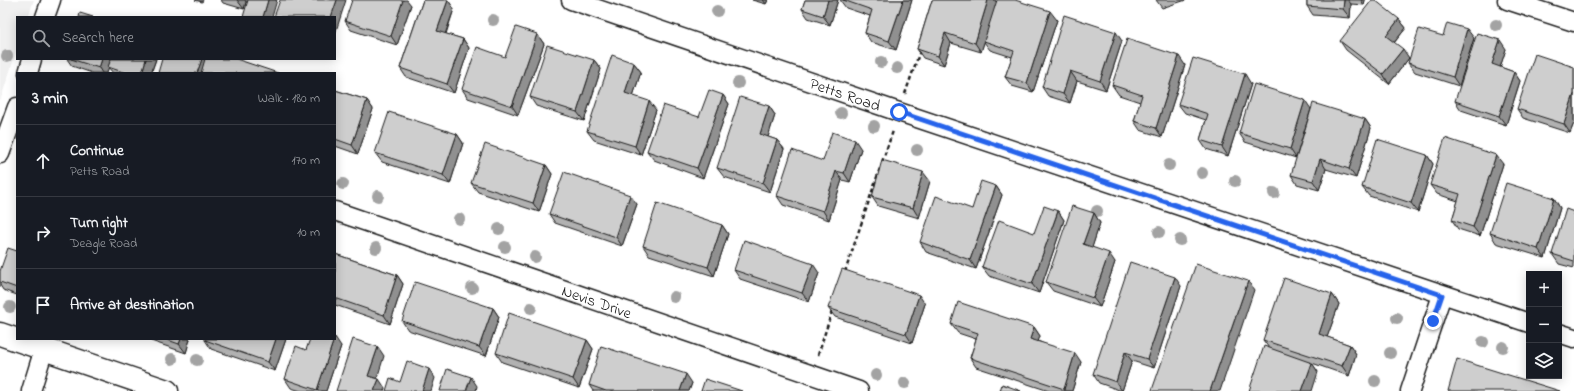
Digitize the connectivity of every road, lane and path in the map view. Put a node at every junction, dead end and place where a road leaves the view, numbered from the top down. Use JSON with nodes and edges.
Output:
{"nodes":[{"id":1,"x":51,"y":0,"type":"edge"},
{"id":2,"x":571,"y":0,"type":"edge"},
{"id":3,"x":1508,"y":0,"type":"edge"},
{"id":4,"x":45,"y":16,"type":"edge"},
{"id":5,"x":1574,"y":22,"type":"edge"},
{"id":6,"x":920,"y":50,"type":"edge"},
{"id":7,"x":32,"y":60,"type":"edge"},
{"id":8,"x":28,"y":72,"type":"edge"},
{"id":9,"x":904,"y":98,"type":"dead end"},
{"id":10,"x":16,"y":110,"type":"edge"},
{"id":11,"x":894,"y":127,"type":"dead end"},
{"id":12,"x":0,"y":154,"type":"edge"},
{"id":13,"x":336,"y":211,"type":"edge"},
{"id":14,"x":845,"y":273,"type":"edge"},
{"id":15,"x":1442,"y":295,"type":"junction"},
{"id":16,"x":833,"y":310,"type":"edge"},
{"id":17,"x":1526,"y":322,"type":"edge"},
{"id":18,"x":0,"y":334,"type":"edge"},
{"id":19,"x":1562,"y":334,"type":"edge"},
{"id":20,"x":1574,"y":338,"type":"edge"},
{"id":21,"x":16,"y":339,"type":"edge"},
{"id":22,"x":18,"y":340,"type":"edge"},
{"id":23,"x":44,"y":349,"type":"junction"},
{"id":24,"x":811,"y":375,"type":"junction"},
{"id":25,"x":31,"y":391,"type":"edge"},
{"id":26,"x":167,"y":391,"type":"edge"},
{"id":27,"x":859,"y":391,"type":"edge"},
{"id":28,"x":1410,"y":391,"type":"edge"}],
"edges":[{"from":1,"to":4,"type":"street"},
{"from":2,"to":15,"type":"street","name":"Petts Road"},
{"from":3,"to":5,"type":"street"},
{"from":6,"to":9,"type":"path"},
{"from":7,"to":8,"type":"street"},
{"from":10,"to":12,"type":"street"},
{"from":11,"to":14,"type":"path"},
{"from":13,"to":24,"type":"street","name":"Nevis Drive"},
{"from":15,"to":17,"type":"street","name":"Petts Road"},
{"from":15,"to":28,"type":"street"},
{"from":16,"to":24,"type":"path"},
{"from":18,"to":21,"type":"street"},
{"from":19,"to":20,"type":"street"},
{"from":22,"to":23,"type":"street"},
{"from":23,"to":25,"type":"street"},
{"from":23,"to":26,"type":"street"},
{"from":24,"to":27,"type":"street","name":"Nevis Drive"}]}
